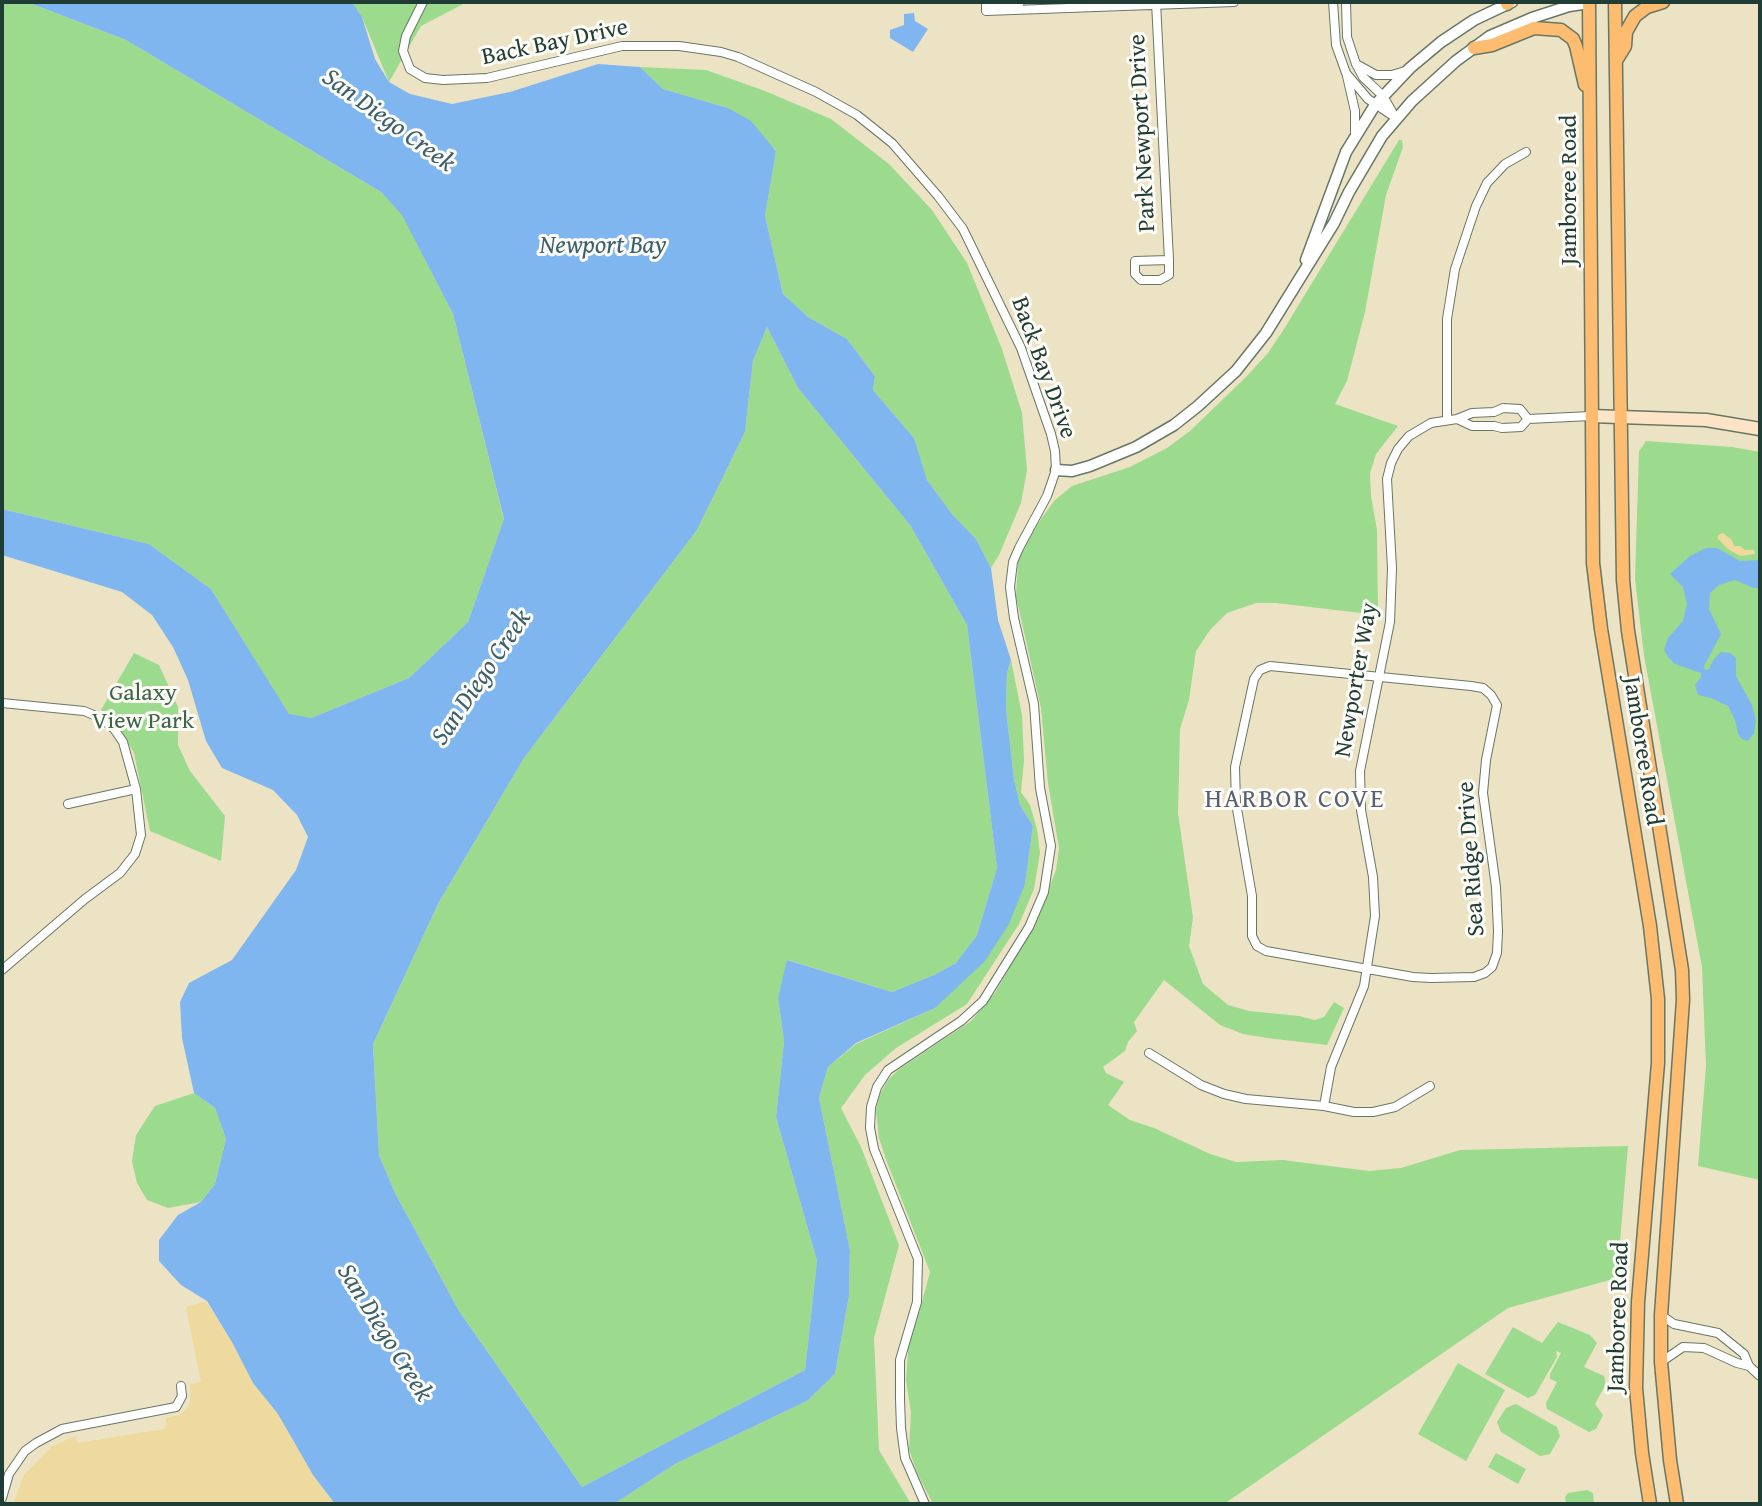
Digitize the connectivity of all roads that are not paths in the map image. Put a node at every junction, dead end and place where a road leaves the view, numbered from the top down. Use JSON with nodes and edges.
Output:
{"nodes":[{"id":1,"x":423,"y":2,"type":"edge"},
{"id":2,"x":1020,"y":2,"type":"edge"},
{"id":3,"x":1212,"y":2,"type":"edge"},
{"id":4,"x":1234,"y":2,"type":"edge"},
{"id":5,"x":1333,"y":2,"type":"edge"},
{"id":6,"x":1346,"y":2,"type":"edge"},
{"id":7,"x":1510,"y":2,"type":"edge"},
{"id":8,"x":1591,"y":2,"type":"edge"},
{"id":9,"x":1615,"y":2,"type":"edge"},
{"id":10,"x":1663,"y":2,"type":"edge"},
{"id":11,"x":1156,"y":3,"type":"edge"},
{"id":12,"x":1474,"y":48,"type":"junction"},
{"id":13,"x":1616,"y":59,"type":"junction"},
{"id":14,"x":1356,"y":64,"type":"junction"},
{"id":15,"x":1410,"y":68,"type":"junction"},
{"id":16,"x":1346,"y":73,"type":"junction"},
{"id":17,"x":1379,"y":101,"type":"junction"},
{"id":18,"x":1590,"y":111,"type":"junction"},
{"id":19,"x":1396,"y":118,"type":"junction"},
{"id":20,"x":1354,"y":137,"type":"junction"},
{"id":21,"x":1526,"y":152,"type":"dead end"},
{"id":22,"x":1169,"y":260,"type":"junction"},
{"id":23,"x":1297,"y":283,"type":"junction"},
{"id":24,"x":1494,"y":412,"type":"junction"},
{"id":25,"x":1591,"y":416,"type":"junction"},
{"id":26,"x":1621,"y":418,"type":"junction"},
{"id":27,"x":1457,"y":419,"type":"junction"},
{"id":28,"x":1528,"y":419,"type":"junction"},
{"id":29,"x":1447,"y":420,"type":"junction"},
{"id":30,"x":1494,"y":426,"type":"junction"},
{"id":31,"x":1760,"y":429,"type":"edge"},
{"id":32,"x":1056,"y":470,"type":"junction"},
{"id":33,"x":1380,"y":676,"type":"junction"},
{"id":34,"x":2,"y":703,"type":"edge"},
{"id":35,"x":136,"y":789,"type":"junction"},
{"id":36,"x":68,"y":804,"type":"dead end"},
{"id":37,"x":1369,"y":968,"type":"junction"},
{"id":38,"x":2,"y":970,"type":"edge"},
{"id":39,"x":1149,"y":1053,"type":"dead end"},
{"id":40,"x":1430,"y":1086,"type":"dead end"},
{"id":41,"x":1324,"y":1106,"type":"junction"},
{"id":42,"x":1661,"y":1315,"type":"junction"},
{"id":43,"x":1707,"y":1329,"type":"junction"},
{"id":44,"x":1704,"y":1348,"type":"junction"},
{"id":45,"x":1661,"y":1362,"type":"junction"},
{"id":46,"x":1749,"y":1366,"type":"junction"},
{"id":47,"x":1760,"y":1376,"type":"edge"},
{"id":48,"x":181,"y":1386,"type":"dead end"},
{"id":49,"x":2,"y":1498,"type":"edge"},
{"id":50,"x":925,"y":1504,"type":"edge"},
{"id":51,"x":1650,"y":1504,"type":"edge"},
{"id":52,"x":1677,"y":1504,"type":"edge"}],
"edges":[{"from":1,"to":32,"type":"street","name":"Back Bay Drive"},
{"from":2,"to":11,"type":"street","name":"Park Newport Drive"},
{"from":3,"to":4,"type":"street","name":"Park Newport Drive"},
{"from":3,"to":11,"type":"street","name":"Park Newport Drive"},
{"from":5,"to":16,"type":"street"},
{"from":6,"to":14,"type":"street"},
{"from":7,"to":15,"type":"street"},
{"from":8,"to":12,"type":"street"},
{"from":8,"to":18,"type":"main road","name":"Jamboree Road"},
{"from":9,"to":13,"type":"main road","name":"Jamboree Road"},
{"from":10,"to":13,"type":"main road"},
{"from":11,"to":22,"type":"street","name":"Park Newport Drive"},
{"from":12,"to":18,"type":"main road"},
{"from":12,"to":19,"type":"street"},
{"from":13,"to":26,"type":"main road","name":"Jamboree Road"},
{"from":14,"to":15,"type":"street"},
{"from":14,"to":17,"type":"street"},
{"from":15,"to":17,"type":"street"},
{"from":16,"to":17,"type":"street"},
{"from":16,"to":20,"type":"street"},
{"from":17,"to":19,"type":"street"},
{"from":17,"to":20,"type":"street"},
{"from":18,"to":25,"type":"main road","name":"Jamboree Road"},
{"from":19,"to":23,"type":"street"},
{"from":20,"to":23,"type":"street"},
{"from":21,"to":29,"type":"street"},
{"from":22,"to":22,"type":"street","name":"Park Newport Drive"},
{"from":23,"to":32,"type":"street"},
{"from":24,"to":27,"type":"street","name":"Newporter Way"},
{"from":24,"to":28,"type":"street","name":"Newporter Way"},
{"from":24,"to":30,"type":"street"},
{"from":25,"to":26,"type":"main road"},
{"from":25,"to":28,"type":"street","name":"Newporter Way"},
{"from":25,"to":51,"type":"main road","name":"Jamboree Road"},
{"from":26,"to":31,"type":"main road"},
{"from":26,"to":42,"type":"main road","name":"Jamboree Road"},
{"from":27,"to":29,"type":"street","name":"Newporter Way"},
{"from":27,"to":30,"type":"street","name":"Newporter Way"},
{"from":28,"to":30,"type":"street","name":"Newporter Way"},
{"from":29,"to":33,"type":"street","name":"Newporter Way"},
{"from":32,"to":50,"type":"street","name":"Back Bay Drive"},
{"from":33,"to":37,"type":"street","name":"Newporter Way"},
{"from":33,"to":37,"type":"street","name":"Sea Ridge Drive"},
{"from":33,"to":37,"type":"street"},
{"from":34,"to":35,"type":"street"},
{"from":35,"to":36,"type":"street"},
{"from":35,"to":38,"type":"street"},
{"from":37,"to":41,"type":"street","name":"Newporter Way"},
{"from":39,"to":41,"type":"street"},
{"from":40,"to":41,"type":"street"},
{"from":42,"to":43,"type":"street"},
{"from":42,"to":45,"type":"main road","name":"Jamboree Road"},
{"from":43,"to":44,"type":"street"},
{"from":43,"to":46,"type":"street"},
{"from":44,"to":45,"type":"street"},
{"from":44,"to":46,"type":"street"},
{"from":45,"to":52,"type":"main road","name":"Jamboree Road"},
{"from":46,"to":47,"type":"street"},
{"from":48,"to":49,"type":"street"}]}
